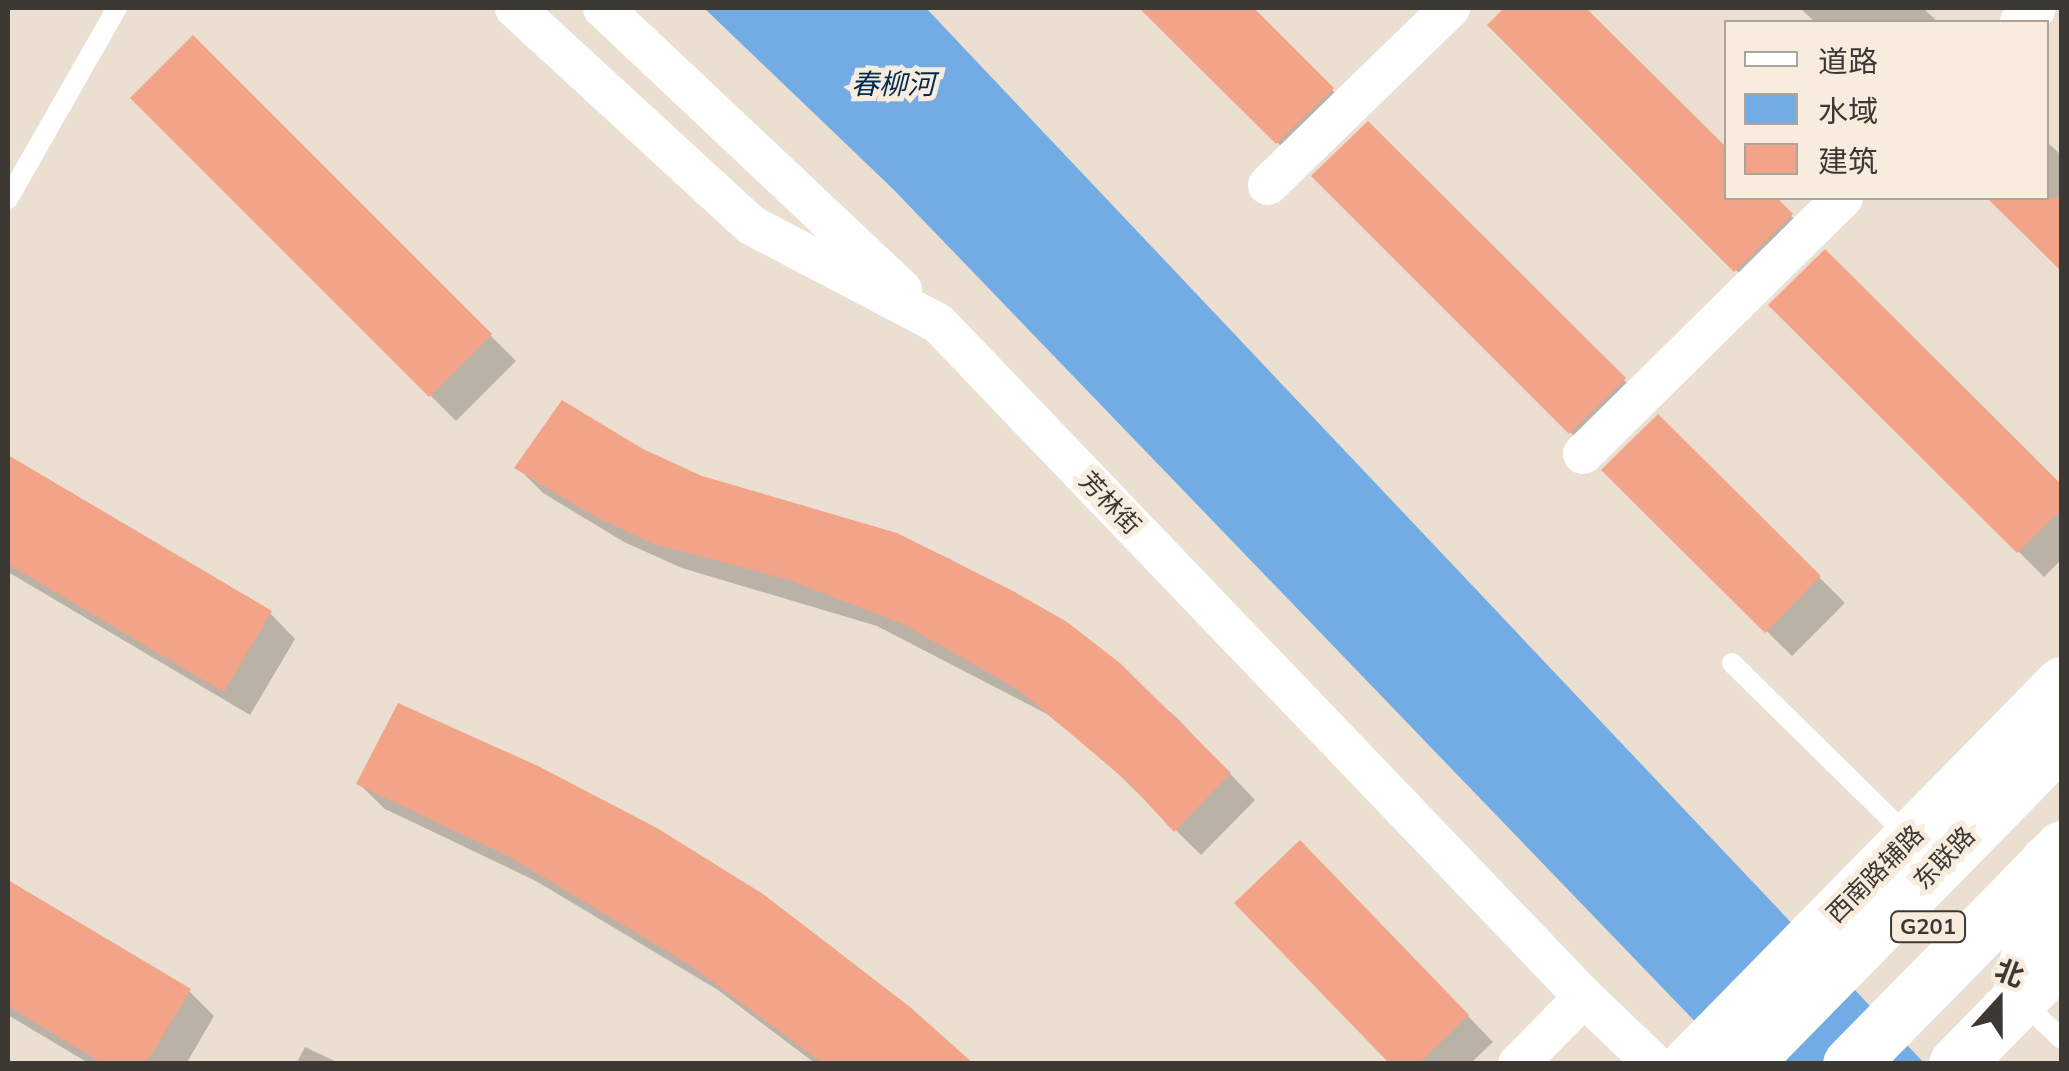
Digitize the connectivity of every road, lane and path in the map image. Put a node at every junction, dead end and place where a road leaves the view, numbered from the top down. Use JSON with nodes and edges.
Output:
{"nodes":[{"id":1,"x":118,"y":8,"type":"edge"},
{"id":2,"x":515,"y":8,"type":"edge"},
{"id":3,"x":603,"y":8,"type":"edge"},
{"id":4,"x":1450,"y":8,"type":"edge"},
{"id":5,"x":1268,"y":185,"type":"dead end"},
{"id":6,"x":8,"y":199,"type":"edge"},
{"id":7,"x":1841,"y":200,"type":"edge"},
{"id":8,"x":938,"y":323,"type":"junction"},
{"id":9,"x":1583,"y":454,"type":"dead end"},
{"id":10,"x":1732,"y":663,"type":"dead end"},
{"id":11,"x":2062,"y":684,"type":"edge"},
{"id":12,"x":2062,"y":738,"type":"edge"},
{"id":13,"x":2062,"y":791,"type":"edge"},
{"id":14,"x":2047,"y":862,"type":"edge"},
{"id":15,"x":1882,"y":867,"type":"junction"},
{"id":16,"x":2062,"y":955,"type":"edge"},
{"id":17,"x":1584,"y":998,"type":"junction"},
{"id":18,"x":1989,"y":1029,"type":"edge"},
{"id":19,"x":2062,"y":1039,"type":"edge"},
{"id":20,"x":1518,"y":1064,"type":"edge"},
{"id":21,"x":1654,"y":1064,"type":"edge"},
{"id":22,"x":1689,"y":1064,"type":"edge"},
{"id":23,"x":1743,"y":1064,"type":"edge"},
{"id":24,"x":1795,"y":1064,"type":"edge"},
{"id":25,"x":1850,"y":1064,"type":"edge"},
{"id":26,"x":1904,"y":1064,"type":"edge"}],
"edges":[{"from":1,"to":6,"type":"lane"},
{"from":2,"to":8,"type":"street","name":"芳林街"},
{"from":3,"to":8,"type":"street"},
{"from":4,"to":5,"type":"street"},
{"from":7,"to":9,"type":"street"},
{"from":8,"to":17,"type":"street","name":"芳林街"},
{"from":10,"to":15,"type":"lane"},
{"from":11,"to":15,"type":"main road","name":"西南路辅路"},
{"from":12,"to":23,"type":"main road","name":"东联路"},
{"from":13,"to":14,"type":"main road","number":"G201"},
{"from":14,"to":15,"type":"main road"},
{"from":14,"to":18,"type":"main road"},
{"from":14,"to":24,"type":"main road","number":"G201"},
{"from":14,"to":25,"type":"main road","number":"G201"},
{"from":14,"to":26,"type":"main road"},
{"from":15,"to":22,"type":"main road","name":"西南路辅路"},
{"from":16,"to":18,"type":"main road"},
{"from":17,"to":20,"type":"street"},
{"from":17,"to":21,"type":"street","name":"芳林街"},
{"from":18,"to":19,"type":"lane"}]}
